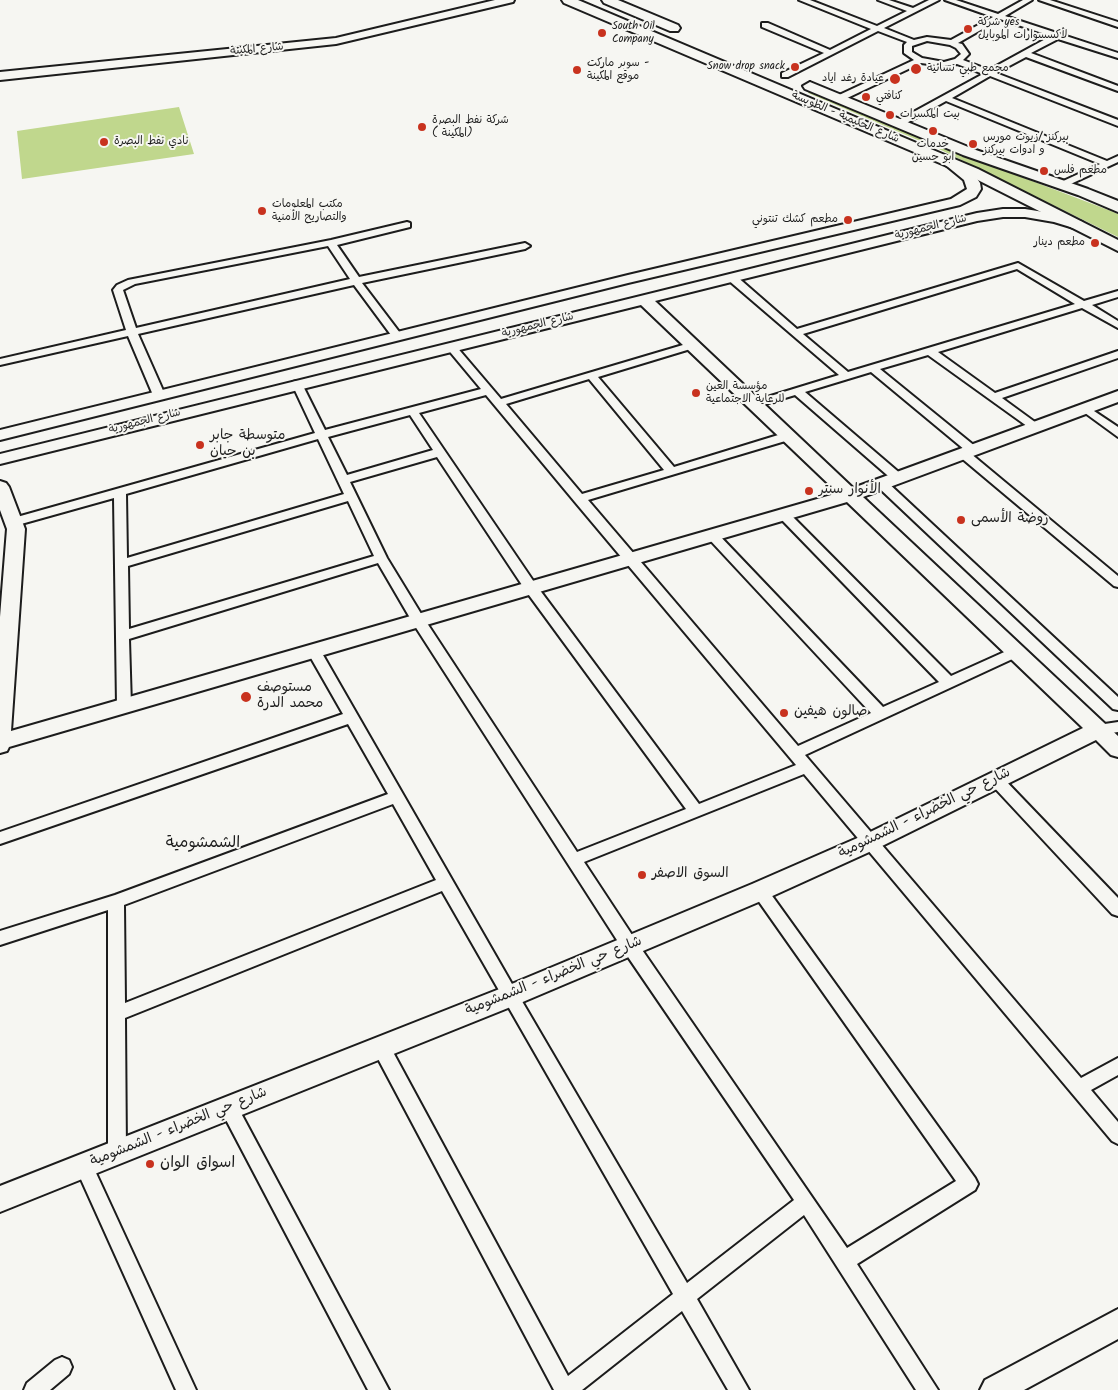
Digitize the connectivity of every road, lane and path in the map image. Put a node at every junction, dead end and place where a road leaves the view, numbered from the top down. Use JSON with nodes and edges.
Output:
{"nodes":[{"id":1,"x":484,"y":0,"type":"edge"},
{"id":2,"x":509,"y":0,"type":"edge"},
{"id":3,"x":568,"y":0,"type":"edge"},
{"id":4,"x":608,"y":0,"type":"edge"},
{"id":5,"x":802,"y":0,"type":"edge"},
{"id":6,"x":882,"y":0,"type":"edge"},
{"id":7,"x":935,"y":0,"type":"edge"},
{"id":8,"x":949,"y":0,"type":"edge"},
{"id":9,"x":1028,"y":0,"type":"edge"},
{"id":10,"x":1043,"y":0,"type":"edge"},
{"id":11,"x":913,"y":11,"type":"junction"},
{"id":12,"x":997,"y":17,"type":"junction"},
{"id":13,"x":765,"y":25,"type":"dead end"},
{"id":14,"x":1118,"y":25,"type":"edge"},
{"id":15,"x":879,"y":29,"type":"junction"},
{"id":16,"x":689,"y":35,"type":"dead end"},
{"id":17,"x":1057,"y":36,"type":"junction"},
{"id":18,"x":913,"y":42,"type":"junction"},
{"id":19,"x":952,"y":42,"type":"junction"},
{"id":20,"x":831,"y":53,"type":"junction"},
{"id":21,"x":1026,"y":54,"type":"junction"},
{"id":22,"x":1118,"y":56,"type":"edge"},
{"id":23,"x":920,"y":60,"type":"junction"},
{"id":24,"x":958,"y":61,"type":"junction"},
{"id":25,"x":752,"y":63,"type":"dead end"},
{"id":26,"x":58,"y":67,"type":"junction"},
{"id":27,"x":0,"y":70,"type":"edge"},
{"id":28,"x":771,"y":70,"type":"dead end"},
{"id":29,"x":739,"y":72,"type":"junction"},
{"id":30,"x":990,"y":73,"type":"junction"},
{"id":31,"x":0,"y":76,"type":"edge"},
{"id":32,"x":785,"y":76,"type":"junction"},
{"id":33,"x":1118,"y":89,"type":"edge"},
{"id":34,"x":840,"y":98,"type":"junction"},
{"id":35,"x":946,"y":98,"type":"junction"},
{"id":36,"x":900,"y":123,"type":"junction"},
{"id":37,"x":1118,"y":123,"type":"edge"},
{"id":38,"x":1118,"y":159,"type":"edge"},
{"id":39,"x":948,"y":162,"type":"junction"},
{"id":40,"x":1108,"y":164,"type":"junction"},
{"id":41,"x":1062,"y":185,"type":"junction"},
{"id":42,"x":955,"y":202,"type":"junction"},
{"id":43,"x":1118,"y":207,"type":"edge"},
{"id":44,"x":977,"y":216,"type":"junction"},
{"id":45,"x":406,"y":225,"type":"dead end"},
{"id":46,"x":1077,"y":225,"type":"junction"},
{"id":47,"x":331,"y":243,"type":"junction"},
{"id":48,"x":525,"y":246,"type":"dead end"},
{"id":49,"x":1118,"y":246,"type":"edge"},
{"id":50,"x":731,"y":277,"type":"junction"},
{"id":51,"x":356,"y":281,"type":"junction"},
{"id":52,"x":1118,"y":294,"type":"edge"},
{"id":53,"x":646,"y":300,"type":"junction"},
{"id":54,"x":1082,"y":304,"type":"junction"},
{"id":55,"x":1118,"y":325,"type":"edge"},
{"id":56,"x":132,"y":332,"type":"junction"},
{"id":57,"x":797,"y":332,"type":"junction"},
{"id":58,"x":398,"y":336,"type":"junction"},
{"id":59,"x":693,"y":345,"type":"junction"},
{"id":60,"x":451,"y":347,"type":"junction"},
{"id":61,"x":930,"y":351,"type":"junction"},
{"id":62,"x":1118,"y":354,"type":"edge"},
{"id":63,"x":0,"y":362,"type":"edge"},
{"id":64,"x":872,"y":368,"type":"junction"},
{"id":65,"x":592,"y":376,"type":"junction"},
{"id":66,"x":846,"y":376,"type":"junction"},
{"id":67,"x":297,"y":384,"type":"junction"},
{"id":68,"x":488,"y":391,"type":"junction"},
{"id":69,"x":797,"y":391,"type":"junction"},
{"id":70,"x":159,"y":395,"type":"junction"},
{"id":71,"x":1118,"y":396,"type":"edge"},
{"id":72,"x":995,"y":397,"type":"junction"},
{"id":73,"x":498,"y":403,"type":"junction"},
{"id":74,"x":755,"y":404,"type":"junction"},
{"id":75,"x":1085,"y":408,"type":"junction"},
{"id":76,"x":414,"y":412,"type":"junction"},
{"id":77,"x":1035,"y":427,"type":"junction"},
{"id":78,"x":1118,"y":433,"type":"edge"},
{"id":79,"x":0,"y":435,"type":"edge"},
{"id":80,"x":322,"y":435,"type":"junction"},
{"id":81,"x":788,"y":436,"type":"junction"},
{"id":82,"x":440,"y":452,"type":"junction"},
{"id":83,"x":968,"y":452,"type":"junction"},
{"id":84,"x":0,"y":459,"type":"edge"},
{"id":85,"x":671,"y":471,"type":"junction"},
{"id":86,"x":344,"y":480,"type":"junction"},
{"id":87,"x":890,"y":481,"type":"junction"},
{"id":88,"x":0,"y":486,"type":"edge"},
{"id":89,"x":120,"y":493,"type":"junction"},
{"id":90,"x":851,"y":495,"type":"junction"},
{"id":91,"x":352,"y":496,"type":"junction"},
{"id":92,"x":579,"y":499,"type":"junction"},
{"id":93,"x":784,"y":515,"type":"junction"},
{"id":94,"x":14,"y":522,"type":"junction"},
{"id":95,"x":712,"y":536,"type":"junction"},
{"id":96,"x":381,"y":558,"type":"junction"},
{"id":97,"x":631,"y":559,"type":"junction"},
{"id":98,"x":121,"y":564,"type":"junction"},
{"id":99,"x":1118,"y":583,"type":"edge"},
{"id":100,"x":531,"y":588,"type":"junction"},
{"id":101,"x":418,"y":620,"type":"junction"},
{"id":102,"x":123,"y":636,"type":"junction"},
{"id":103,"x":314,"y":651,"type":"junction"},
{"id":104,"x":1016,"y":652,"type":"junction"},
{"id":105,"x":949,"y":683,"type":"junction"},
{"id":106,"x":1118,"y":705,"type":"edge"},
{"id":107,"x":124,"y":706,"type":"junction"},
{"id":108,"x":880,"y":714,"type":"junction"},
{"id":109,"x":351,"y":717,"type":"junction"},
{"id":110,"x":1108,"y":728,"type":"edge"},
{"id":111,"x":0,"y":743,"type":"edge"},
{"id":112,"x":1118,"y":749,"type":"edge"},
{"id":113,"x":795,"y":754,"type":"junction"},
{"id":114,"x":807,"y":767,"type":"junction"},
{"id":115,"x":996,"y":780,"type":"junction"},
{"id":116,"x":396,"y":797,"type":"junction"},
{"id":117,"x":696,"y":811,"type":"junction"},
{"id":118,"x":0,"y":838,"type":"edge"},
{"id":119,"x":870,"y":842,"type":"junction"},
{"id":120,"x":575,"y":859,"type":"junction"},
{"id":121,"x":446,"y":883,"type":"junction"},
{"id":122,"x":760,"y":891,"type":"junction"},
{"id":123,"x":116,"y":901,"type":"junction"},
{"id":124,"x":1118,"y":909,"type":"edge"},
{"id":125,"x":0,"y":938,"type":"edge"},
{"id":126,"x":630,"y":946,"type":"junction"},
{"id":127,"x":510,"y":996,"type":"junction"},
{"id":128,"x":116,"y":1014,"type":"junction"},
{"id":129,"x":381,"y":1047,"type":"junction"},
{"id":130,"x":1118,"y":1066,"type":"edge"},
{"id":131,"x":1079,"y":1088,"type":"junction"},
{"id":132,"x":229,"y":1108,"type":"junction"},
{"id":133,"x":1118,"y":1135,"type":"edge"},
{"id":134,"x":117,"y":1153,"type":"junction"},
{"id":135,"x":84,"y":1166,"type":"junction"},
{"id":136,"x":0,"y":1200,"type":"edge"},
{"id":137,"x":806,"y":1202,"type":"junction"},
{"id":138,"x":844,"y":1261,"type":"junction"},
{"id":139,"x":684,"y":1298,"type":"junction"},
{"id":140,"x":1118,"y":1324,"type":"edge"},
{"id":141,"x":62,"y":1367,"type":"dead end"},
{"id":142,"x":34,"y":1390,"type":"edge"},
{"id":143,"x":186,"y":1390,"type":"edge"},
{"id":144,"x":379,"y":1390,"type":"edge"},
{"id":145,"x":565,"y":1390,"type":"edge"},
{"id":146,"x":739,"y":1390,"type":"edge"},
{"id":147,"x":928,"y":1390,"type":"edge"},
{"id":148,"x":995,"y":1390,"type":"edge"}],
"edges":[{"from":1,"to":26,"type":"main road","name":"شارع المكينة"},
{"from":2,"to":26,"type":"main road","name":"شارع المكينة"},
{"from":3,"to":29,"type":"main road","name":"شارع الحكيمية - الطويسة"},
{"from":4,"to":16,"type":"main road"},
{"from":5,"to":15,"type":"street"},
{"from":6,"to":11,"type":"street"},
{"from":7,"to":11,"type":"street"},
{"from":8,"to":12,"type":"street"},
{"from":9,"to":12,"type":"street"},
{"from":10,"to":14,"type":"street"},
{"from":11,"to":15,"type":"street"},
{"from":12,"to":17,"type":"street"},
{"from":12,"to":19,"type":"street"},
{"from":13,"to":20,"type":"street"},
{"from":15,"to":18,"type":"street"},
{"from":15,"to":20,"type":"street"},
{"from":17,"to":21,"type":"street"},
{"from":17,"to":22,"type":"street"},
{"from":18,"to":19,"type":"street"},
{"from":18,"to":23,"type":"street"},
{"from":19,"to":24,"type":"street"},
{"from":20,"to":32,"type":"street"},
{"from":21,"to":30,"type":"street"},
{"from":21,"to":33,"type":"street"},
{"from":23,"to":24,"type":"street"},
{"from":23,"to":34,"type":"street"},
{"from":24,"to":30,"type":"street"},
{"from":25,"to":29,"type":"main road"},
{"from":26,"to":27,"type":"main road","name":"شارع المكينة"},
{"from":26,"to":31,"type":"main road","name":"شارع المكينة"},
{"from":28,"to":32,"type":"main road","name":"شارع الحكيمية - الطويسة"},
{"from":29,"to":39,"type":"main road","name":"شارع الحكيمية - الطويسة"},
{"from":30,"to":35,"type":"street"},
{"from":30,"to":37,"type":"street"},
{"from":32,"to":34,"type":"main road","name":"شارع الحكيمية - الطويسة"},
{"from":34,"to":36,"type":"main road","name":"شارع الحكيمية - الطويسة"},
{"from":35,"to":36,"type":"street"},
{"from":35,"to":40,"type":"street"},
{"from":36,"to":41,"type":"main road","name":"شارع الحكيمية - الطويسة"},
{"from":38,"to":40,"type":"street"},
{"from":39,"to":42,"type":"main road","name":"شارع الجمهورية"},
{"from":39,"to":46,"type":"main road","name":"شارع الحكيمية - الطويسة"},
{"from":40,"to":41,"type":"street"},
{"from":41,"to":43,"type":"main road","name":"شارع الحكيمية - الطويسة"},
{"from":42,"to":44,"type":"main road"},
{"from":42,"to":58,"type":"main road","name":"شارع الجمهورية"},
{"from":44,"to":46,"type":"main road","name":"شارع الجمهورية"},
{"from":44,"to":50,"type":"main road","name":"شارع الجمهورية"},
{"from":45,"to":47,"type":"street"},
{"from":46,"to":49,"type":"main road","name":"شارع الحكيمية - الطويسة"},
{"from":47,"to":51,"type":"street"},
{"from":47,"to":56,"type":"street"},
{"from":48,"to":51,"type":"street"},
{"from":50,"to":53,"type":"main road","name":"شارع الجمهورية"},
{"from":50,"to":57,"type":"street"},
{"from":51,"to":56,"type":"street"},
{"from":51,"to":58,"type":"street"},
{"from":52,"to":54,"type":"street"},
{"from":53,"to":59,"type":"main road"},
{"from":53,"to":60,"type":"main road","name":"شارع الجمهورية"},
{"from":54,"to":55,"type":"street"},
{"from":54,"to":57,"type":"street"},
{"from":54,"to":61,"type":"street"},
{"from":56,"to":63,"type":"street"},
{"from":56,"to":70,"type":"street"},
{"from":57,"to":66,"type":"street"},
{"from":58,"to":70,"type":"main road","name":"شارع الجمهورية"},
{"from":59,"to":65,"type":"street"},
{"from":59,"to":74,"type":"main road"},
{"from":60,"to":67,"type":"main road","name":"شارع الجمهورية"},
{"from":60,"to":68,"type":"street"},
{"from":61,"to":64,"type":"street"},
{"from":61,"to":72,"type":"street"},
{"from":62,"to":72,"type":"street"},
{"from":64,"to":66,"type":"street"},
{"from":64,"to":83,"type":"street"},
{"from":65,"to":73,"type":"street"},
{"from":65,"to":85,"type":"street"},
{"from":66,"to":69,"type":"street"},
{"from":67,"to":80,"type":"street"},
{"from":67,"to":84,"type":"main road","name":"شارع الجمهورية"},
{"from":68,"to":73,"type":"street"},
{"from":68,"to":76,"type":"street"},
{"from":69,"to":74,"type":"street"},
{"from":69,"to":87,"type":"street"},
{"from":70,"to":79,"type":"main road","name":"شارع الجمهورية"},
{"from":71,"to":75,"type":"main road"},
{"from":72,"to":77,"type":"street"},
{"from":73,"to":92,"type":"street"},
{"from":74,"to":81,"type":"main road"},
{"from":75,"to":77,"type":"main road"},
{"from":75,"to":78,"type":"street"},
{"from":76,"to":80,"type":"street"},
{"from":76,"to":82,"type":"street"},
{"from":77,"to":83,"type":"main road"},
{"from":80,"to":86,"type":"street"},
{"from":80,"to":89,"type":"street"},
{"from":81,"to":85,"type":"street"},
{"from":81,"to":90,"type":"main road"},
{"from":82,"to":86,"type":"street"},
{"from":82,"to":100,"type":"street"},
{"from":83,"to":87,"type":"main road"},
{"from":83,"to":99,"type":"street"},
{"from":85,"to":92,"type":"street"},
{"from":86,"to":91,"type":"street"},
{"from":87,"to":90,"type":"main road"},
{"from":87,"to":106,"type":"street"},
{"from":88,"to":94,"type":"main road"},
{"from":89,"to":94,"type":"street"},
{"from":89,"to":98,"type":"street"},
{"from":90,"to":93,"type":"main road"},
{"from":90,"to":104,"type":"main road"},
{"from":91,"to":96,"type":"street"},
{"from":91,"to":98,"type":"street"},
{"from":92,"to":97,"type":"street"},
{"from":93,"to":95,"type":"main road"},
{"from":93,"to":105,"type":"street"},
{"from":94,"to":111,"type":"main road"},
{"from":95,"to":97,"type":"main road"},
{"from":95,"to":108,"type":"street"},
{"from":96,"to":101,"type":"street"},
{"from":96,"to":102,"type":"street"},
{"from":97,"to":100,"type":"main road"},
{"from":97,"to":113,"type":"street"},
{"from":98,"to":102,"type":"street"},
{"from":100,"to":101,"type":"main road"},
{"from":100,"to":117,"type":"street"},
{"from":101,"to":103,"type":"main road"},
{"from":101,"to":120,"type":"street"},
{"from":102,"to":107,"type":"street"},
{"from":103,"to":107,"type":"main road"},
{"from":103,"to":109,"type":"street"},
{"from":104,"to":105,"type":"street"},
{"from":104,"to":110,"type":"main road"},
{"from":105,"to":108,"type":"street"},
{"from":107,"to":111,"type":"main road"},
{"from":108,"to":113,"type":"street"},
{"from":109,"to":116,"type":"street"},
{"from":109,"to":118,"type":"street"},
{"from":110,"to":112,"type":"main road"},
{"from":110,"to":115,"type":"main road","name":"شارع حي الخضراء - الشمشومية"},
{"from":113,"to":114,"type":"street"},
{"from":114,"to":117,"type":"street"},
{"from":114,"to":119,"type":"street"},
{"from":115,"to":119,"type":"main road","name":"شارع حي الخضراء - الشمشومية"},
{"from":115,"to":124,"type":"street"},
{"from":116,"to":121,"type":"street"},
{"from":116,"to":123,"type":"street"},
{"from":117,"to":120,"type":"street"},
{"from":119,"to":122,"type":"main road","name":"شارع حي الخضراء - الشمشومية"},
{"from":119,"to":131,"type":"street"},
{"from":120,"to":126,"type":"street"},
{"from":121,"to":127,"type":"street"},
{"from":121,"to":128,"type":"street"},
{"from":122,"to":126,"type":"main road","name":"شارع حي الخضراء - الشمشومية"},
{"from":122,"to":138,"type":"street"},
{"from":123,"to":125,"type":"street"},
{"from":123,"to":128,"type":"street"},
{"from":126,"to":127,"type":"main road","name":"شارع حي الخضراء - الشمشومية"},
{"from":126,"to":137,"type":"street"},
{"from":127,"to":129,"type":"main road","name":"شارع حي الخضراء - الشمشومية"},
{"from":127,"to":139,"type":"street"},
{"from":128,"to":134,"type":"street"},
{"from":129,"to":132,"type":"main road","name":"شارع حي الخضراء - الشمشومية"},
{"from":129,"to":145,"type":"street"},
{"from":130,"to":131,"type":"street"},
{"from":131,"to":133,"type":"street"},
{"from":132,"to":134,"type":"main road","name":"شارع حي الخضراء - الشمشومية"},
{"from":132,"to":144,"type":"street"},
{"from":134,"to":135,"type":"main road","name":"شارع حي الخضراء - الشمشومية"},
{"from":135,"to":136,"type":"main road","name":"شارع حي الخضراء - الشمشومية"},
{"from":135,"to":143,"type":"street"},
{"from":137,"to":138,"type":"street"},
{"from":137,"to":139,"type":"street"},
{"from":138,"to":147,"type":"street"},
{"from":139,"to":145,"type":"street"},
{"from":139,"to":146,"type":"street"},
{"from":140,"to":148,"type":"main road"},
{"from":141,"to":142,"type":"street"}]}
